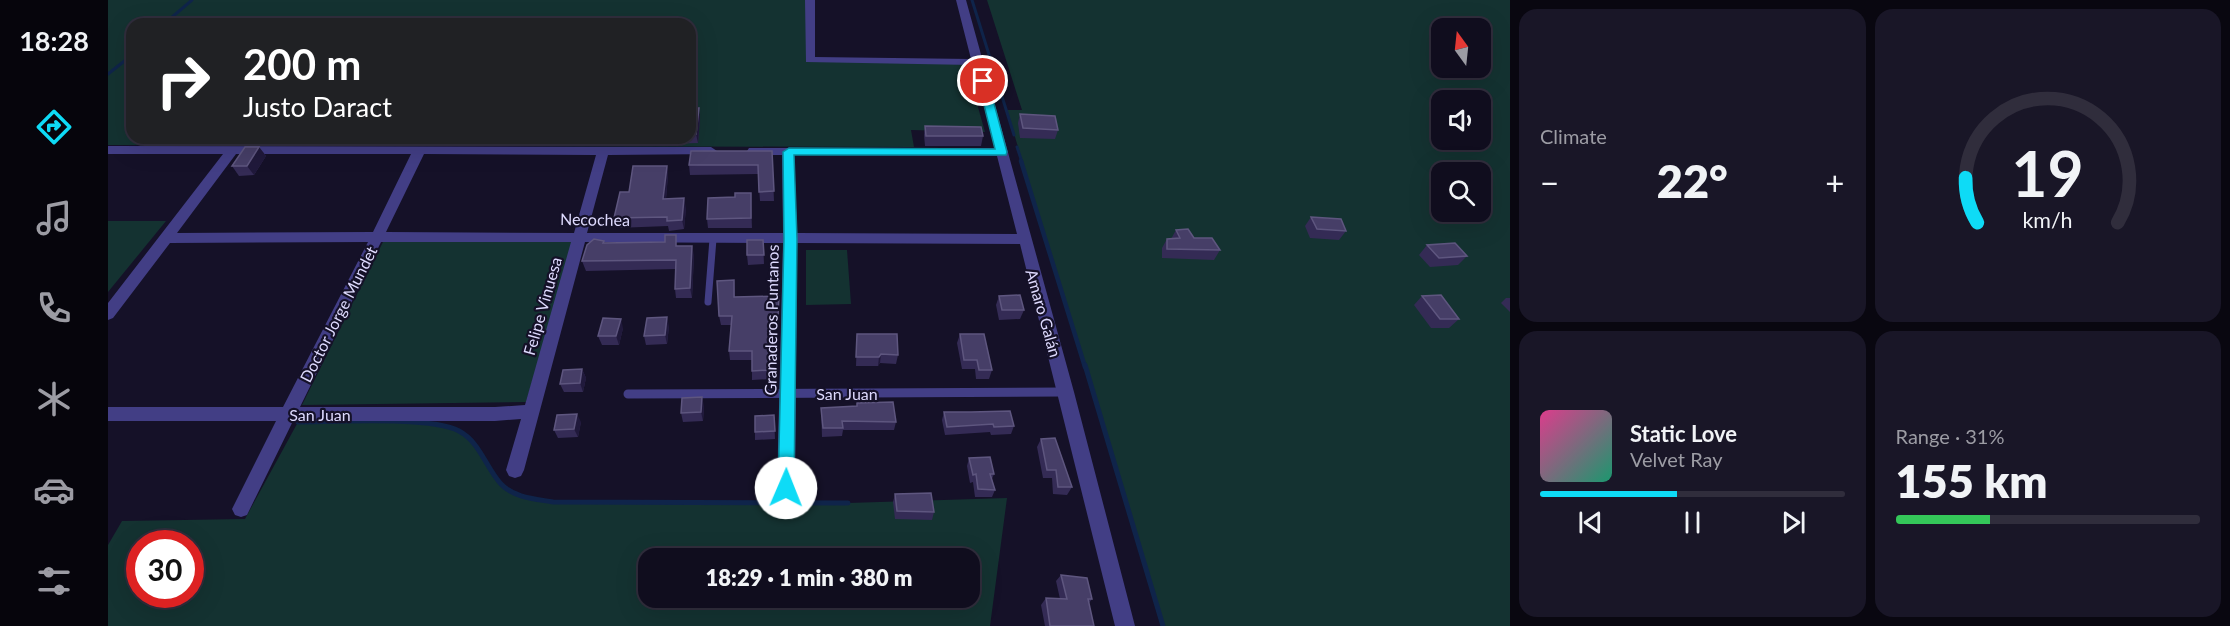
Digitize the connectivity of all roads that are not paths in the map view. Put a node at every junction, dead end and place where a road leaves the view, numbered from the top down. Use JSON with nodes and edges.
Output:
{"nodes":[{"id":1,"x":810,"y":0,"type":"edge"},
{"id":2,"x":961,"y":0,"type":"edge"},
{"id":3,"x":979,"y":62,"type":"junction"},
{"id":4,"x":108,"y":150,"type":"edge"},
{"id":5,"x":233,"y":150,"type":"junction"},
{"id":6,"x":418,"y":151,"type":"junction"},
{"id":7,"x":603,"y":151,"type":"junction"},
{"id":8,"x":720,"y":151,"type":"edge"},
{"id":9,"x":743,"y":152,"type":"edge"},
{"id":10,"x":789,"y":152,"type":"junction"},
{"id":11,"x":1002,"y":152,"type":"junction"},
{"id":12,"x":580,"y":236,"type":"junction"},
{"id":13,"x":378,"y":237,"type":"junction"},
{"id":14,"x":166,"y":238,"type":"junction"},
{"id":15,"x":713,"y":239,"type":"junction"},
{"id":16,"x":790,"y":239,"type":"junction"},
{"id":17,"x":1023,"y":240,"type":"junction"},
{"id":18,"x":708,"y":302,"type":"dead end"},
{"id":19,"x":108,"y":314,"type":"edge"},
{"id":20,"x":1066,"y":392,"type":"junction"},
{"id":21,"x":787,"y":393,"type":"junction"},
{"id":22,"x":628,"y":394,"type":"dead end"},
{"id":23,"x":532,"y":411,"type":"junction"},
{"id":24,"x":108,"y":414,"type":"edge"},
{"id":25,"x":286,"y":414,"type":"junction"},
{"id":26,"x":515,"y":470,"type":"dead end"},
{"id":27,"x":786,"y":488,"type":"dead end"},
{"id":28,"x":241,"y":509,"type":"dead end"},
{"id":29,"x":1125,"y":626,"type":"edge"}],
"edges":[{"from":1,"to":3,"type":"street"},
{"from":2,"to":3,"type":"street","name":"Amaro Galán"},
{"from":3,"to":11,"type":"street","name":"Amaro Galán"},
{"from":4,"to":5,"type":"street"},
{"from":5,"to":6,"type":"street"},
{"from":5,"to":14,"type":"street"},
{"from":6,"to":7,"type":"street"},
{"from":6,"to":13,"type":"street","name":"Doctor Jorge Mundet"},
{"from":7,"to":8,"type":"street"},
{"from":7,"to":12,"type":"street","name":"Felipe Vinuesa"},
{"from":9,"to":10,"type":"street"},
{"from":10,"to":11,"type":"street"},
{"from":10,"to":16,"type":"street","name":"Granaderos Puntanos"},
{"from":11,"to":17,"type":"street","name":"Amaro Galán"},
{"from":12,"to":13,"type":"street","name":"Necochea"},
{"from":12,"to":15,"type":"street","name":"Necochea"},
{"from":12,"to":23,"type":"street","name":"Felipe Vinuesa"},
{"from":13,"to":14,"type":"street","name":"Necochea"},
{"from":13,"to":25,"type":"street","name":"Doctor Jorge Mundet"},
{"from":14,"to":19,"type":"street"},
{"from":15,"to":16,"type":"street","name":"Necochea"},
{"from":15,"to":18,"type":"lane"},
{"from":16,"to":17,"type":"street","name":"Necochea"},
{"from":16,"to":21,"type":"street","name":"Granaderos Puntanos"},
{"from":17,"to":20,"type":"street","name":"Amaro Galán"},
{"from":20,"to":21,"type":"lane","name":"San Juan"},
{"from":20,"to":29,"type":"street","name":"Amaro Galán"},
{"from":21,"to":22,"type":"lane","name":"San Juan"},
{"from":21,"to":27,"type":"street","name":"Granaderos Puntanos"},
{"from":23,"to":25,"type":"street","name":"San Juan"},
{"from":23,"to":26,"type":"street","name":"Felipe Vinuesa"},
{"from":24,"to":25,"type":"street","name":"San Juan"},
{"from":25,"to":28,"type":"street","name":"Doctor Jorge Mundet"}]}
